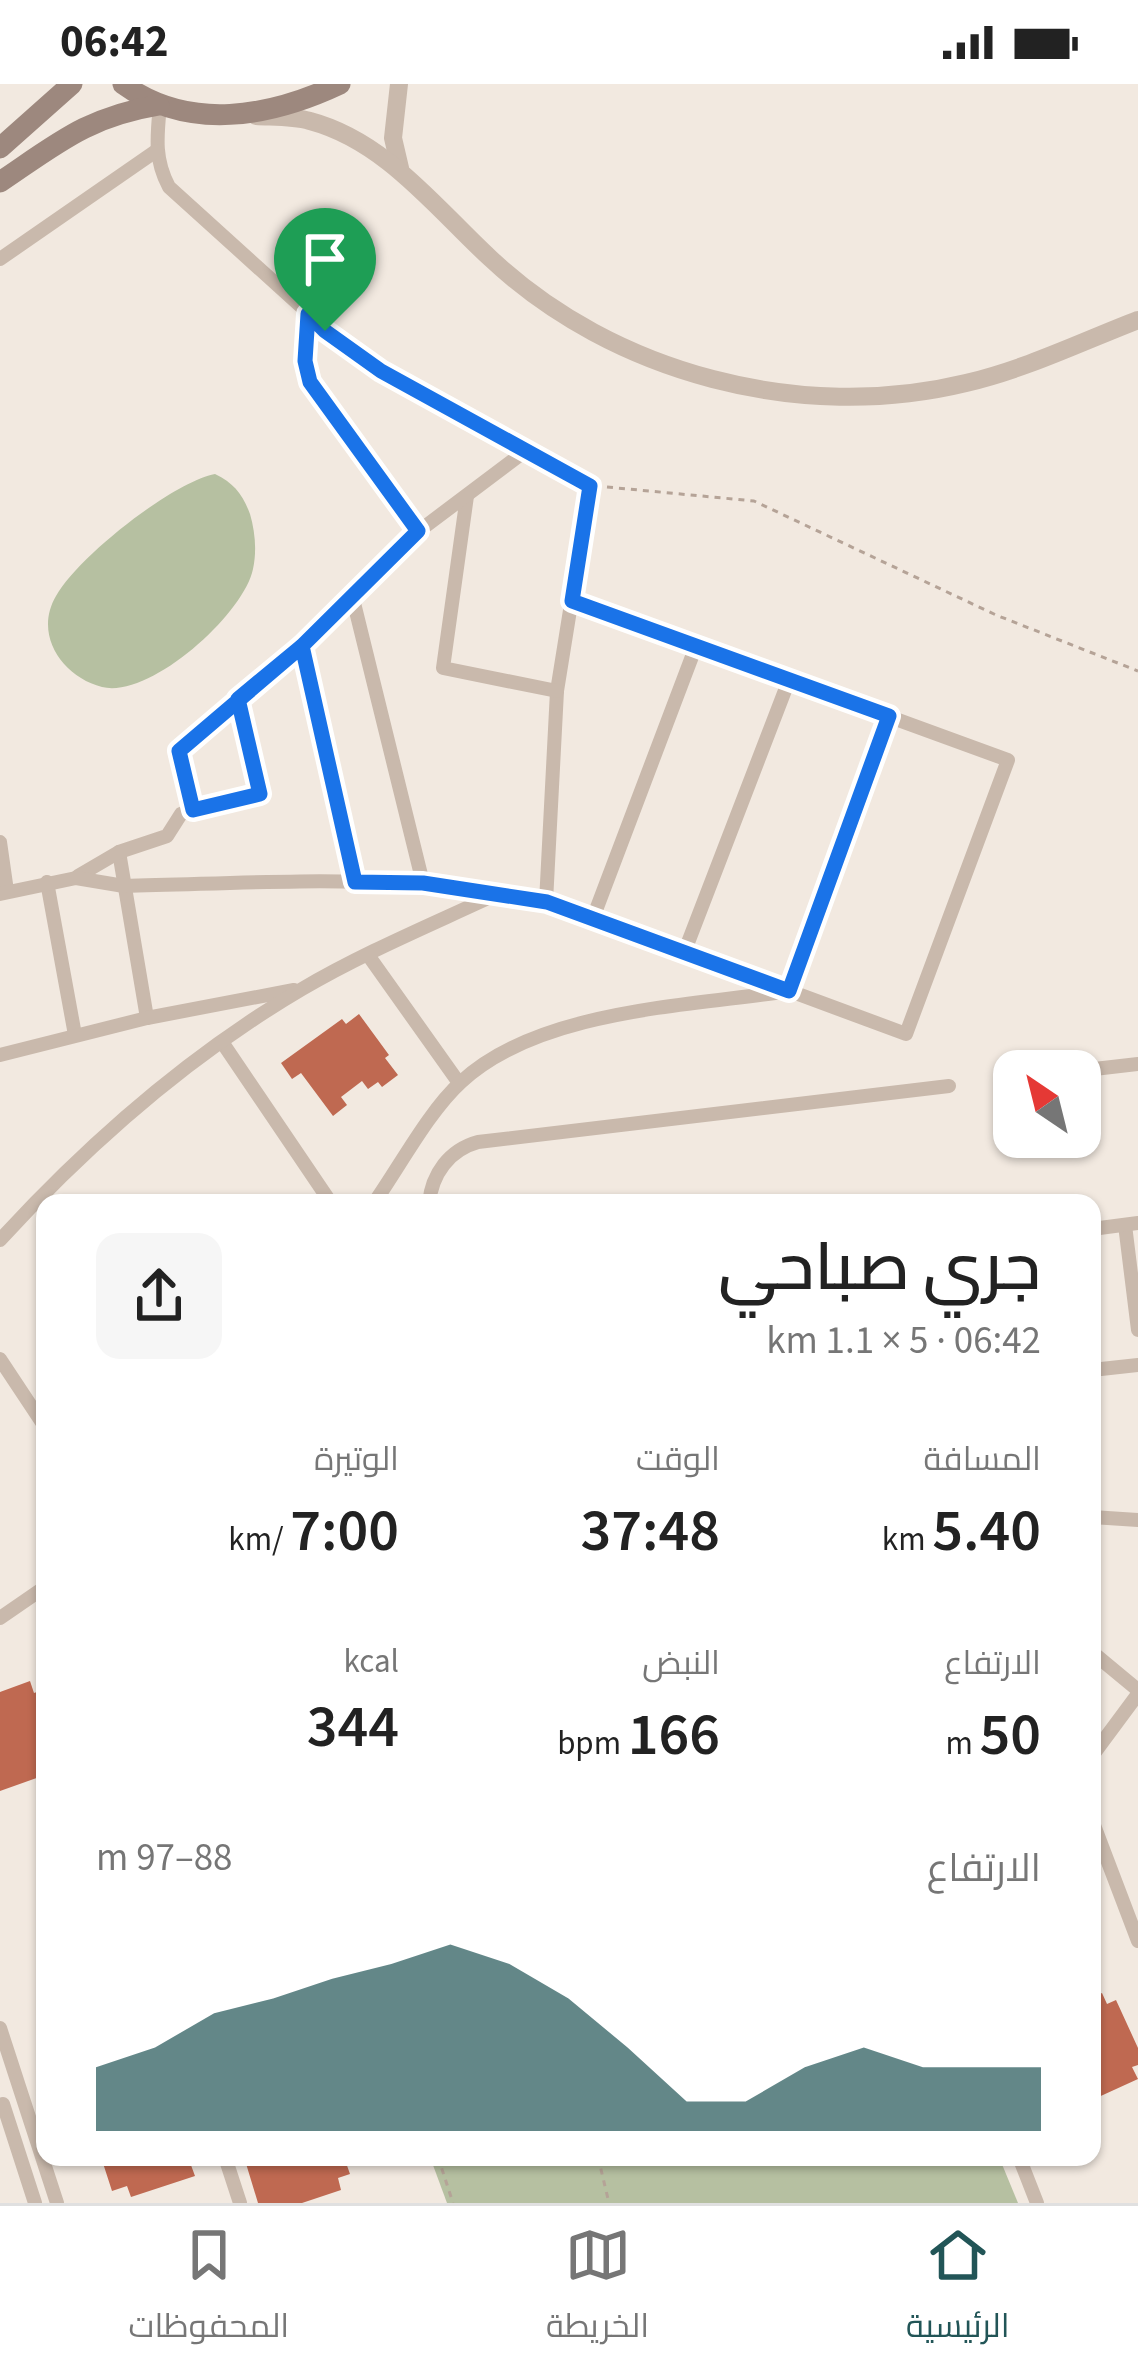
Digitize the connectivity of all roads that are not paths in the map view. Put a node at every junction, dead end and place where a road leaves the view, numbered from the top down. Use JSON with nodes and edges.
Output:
{"nodes":[{"id":1,"x":72,"y":84,"type":"edge"},
{"id":2,"x":123,"y":84,"type":"edge"},
{"id":3,"x":340,"y":84,"type":"edge"},
{"id":4,"x":399,"y":84,"type":"edge"},
{"id":5,"x":160,"y":104,"type":"junction"},
{"id":6,"x":241,"y":115,"type":"junction"},
{"id":7,"x":0,"y":148,"type":"edge"},
{"id":8,"x":156,"y":151,"type":"junction"},
{"id":9,"x":400,"y":168,"type":"junction"},
{"id":10,"x":0,"y":182,"type":"edge"},
{"id":11,"x":0,"y":259,"type":"edge"},
{"id":12,"x":308,"y":314,"type":"junction"},
{"id":13,"x":1138,"y":320,"type":"edge"},
{"id":14,"x":524,"y":452,"type":"junction"},
{"id":15,"x":467,"y":496,"type":"junction"},
{"id":16,"x":418,"y":531,"type":"junction"},
{"id":17,"x":352,"y":595,"type":"junction"},
{"id":18,"x":572,"y":601,"type":"junction"},
{"id":19,"x":302,"y":646,"type":"junction"},
{"id":20,"x":696,"y":646,"type":"junction"},
{"id":21,"x":789,"y":680,"type":"junction"},
{"id":22,"x":557,"y":691,"type":"junction"},
{"id":23,"x":238,"y":699,"type":"junction"},
{"id":24,"x":889,"y":716,"type":"junction"},
{"id":25,"x":193,"y":810,"type":"junction"},
{"id":26,"x":0,"y":842,"type":"edge"},
{"id":27,"x":119,"y":852,"type":"junction"},
{"id":28,"x":76,"y":878,"type":"junction"},
{"id":29,"x":46,"y":882,"type":"junction"},
{"id":30,"x":355,"y":882,"type":"junction"},
{"id":31,"x":423,"y":883,"type":"junction"},
{"id":32,"x":124,"y":886,"type":"junction"},
{"id":33,"x":499,"y":892,"type":"junction"},
{"id":34,"x":4,"y":893,"type":"edge"},
{"id":35,"x":547,"y":902,"type":"junction"},
{"id":36,"x":593,"y":918,"type":"junction"},
{"id":37,"x":684,"y":953,"type":"junction"},
{"id":38,"x":368,"y":955,"type":"junction"},
{"id":39,"x":302,"y":988,"type":"junction"},
{"id":40,"x":789,"y":991,"type":"junction"},
{"id":41,"x":147,"y":1018,"type":"junction"},
{"id":42,"x":75,"y":1036,"type":"junction"},
{"id":43,"x":222,"y":1042,"type":"junction"},
{"id":44,"x":0,"y":1055,"type":"edge"},
{"id":45,"x":1138,"y":1064,"type":"edge"},
{"id":46,"x":1101,"y":1068,"type":"edge"},
{"id":47,"x":459,"y":1083,"type":"junction"},
{"id":48,"x":949,"y":1086,"type":"dead end"},
{"id":49,"x":43,"y":1194,"type":"edge"},
{"id":50,"x":325,"y":1194,"type":"edge"},
{"id":51,"x":380,"y":1194,"type":"edge"},
{"id":52,"x":430,"y":1194,"type":"edge"},
{"id":53,"x":36,"y":1202,"type":"edge"},
{"id":54,"x":1132,"y":1224,"type":"edge"},
{"id":55,"x":1101,"y":1228,"type":"edge"},
{"id":56,"x":0,"y":1240,"type":"edge"},
{"id":57,"x":1138,"y":1330,"type":"edge"},
{"id":58,"x":0,"y":1359,"type":"edge"},
{"id":59,"x":1138,"y":1365,"type":"edge"},
{"id":60,"x":1101,"y":1369,"type":"edge"},
{"id":61,"x":36,"y":1413,"type":"edge"},
{"id":62,"x":1101,"y":1518,"type":"edge"},
{"id":63,"x":1138,"y":1520,"type":"edge"},
{"id":64,"x":36,"y":1593,"type":"edge"},
{"id":65,"x":0,"y":1618,"type":"edge"},
{"id":66,"x":1101,"y":1660,"type":"edge"},
{"id":67,"x":1138,"y":1692,"type":"edge"},
{"id":68,"x":1101,"y":1743,"type":"edge"},
{"id":69,"x":1101,"y":1844,"type":"edge"},
{"id":70,"x":1138,"y":1941,"type":"edge"},
{"id":71,"x":0,"y":2028,"type":"edge"},
{"id":72,"x":21,"y":2097,"type":"junction"},
{"id":73,"x":2,"y":2104,"type":"edge"},
{"id":74,"x":36,"y":2141,"type":"edge"},
{"id":75,"x":44,"y":2166,"type":"edge"},
{"id":76,"x":228,"y":2166,"type":"edge"},
{"id":77,"x":1022,"y":2166,"type":"edge"},
{"id":78,"x":34,"y":2203,"type":"edge"},
{"id":79,"x":57,"y":2203,"type":"edge"},
{"id":80,"x":240,"y":2203,"type":"edge"},
{"id":81,"x":1037,"y":2203,"type":"edge"}],
"edges":[{"from":1,"to":7,"type":"main road"},
{"from":2,"to":5,"type":"main road"},
{"from":3,"to":6,"type":"main road"},
{"from":4,"to":9,"type":"street"},
{"from":5,"to":6,"type":"main road"},
{"from":5,"to":8,"type":"street"},
{"from":5,"to":10,"type":"main road"},
{"from":6,"to":9,"type":"street"},
{"from":8,"to":11,"type":"street"},
{"from":8,"to":12,"type":"street"},
{"from":9,"to":13,"type":"street"},
{"from":12,"to":14,"type":"street"},
{"from":12,"to":16,"type":"street"},
{"from":14,"to":15,"type":"street"},
{"from":14,"to":18,"type":"street"},
{"from":15,"to":16,"type":"street"},
{"from":15,"to":22,"type":"street"},
{"from":16,"to":17,"type":"street"},
{"from":17,"to":19,"type":"street"},
{"from":17,"to":31,"type":"street"},
{"from":18,"to":20,"type":"street"},
{"from":18,"to":22,"type":"street"},
{"from":19,"to":23,"type":"street"},
{"from":19,"to":30,"type":"street"},
{"from":20,"to":21,"type":"street"},
{"from":20,"to":36,"type":"street"},
{"from":21,"to":24,"type":"street"},
{"from":21,"to":37,"type":"street"},
{"from":22,"to":35,"type":"street"},
{"from":23,"to":25,"type":"street"},
{"from":23,"to":25,"type":"street"},
{"from":24,"to":40,"type":"street"},
{"from":24,"to":40,"type":"street"},
{"from":25,"to":27,"type":"street"},
{"from":26,"to":34,"type":"street"},
{"from":27,"to":28,"type":"street"},
{"from":27,"to":32,"type":"street"},
{"from":28,"to":29,"type":"street"},
{"from":28,"to":32,"type":"street"},
{"from":29,"to":34,"type":"street"},
{"from":29,"to":42,"type":"street"},
{"from":30,"to":31,"type":"street"},
{"from":30,"to":32,"type":"street"},
{"from":31,"to":33,"type":"street"},
{"from":32,"to":41,"type":"street"},
{"from":33,"to":35,"type":"street"},
{"from":33,"to":38,"type":"street"},
{"from":35,"to":36,"type":"street"},
{"from":36,"to":37,"type":"street"},
{"from":37,"to":40,"type":"street"},
{"from":38,"to":39,"type":"street"},
{"from":38,"to":47,"type":"street"},
{"from":39,"to":41,"type":"street"},
{"from":39,"to":43,"type":"street"},
{"from":40,"to":47,"type":"street"},
{"from":41,"to":42,"type":"street"},
{"from":42,"to":44,"type":"street"},
{"from":43,"to":49,"type":"street"},
{"from":43,"to":50,"type":"street"},
{"from":45,"to":46,"type":"street"},
{"from":47,"to":51,"type":"street"},
{"from":48,"to":52,"type":"street"},
{"from":53,"to":56,"type":"street"},
{"from":54,"to":55,"type":"street"},
{"from":54,"to":57,"type":"street"},
{"from":58,"to":61,"type":"street"},
{"from":59,"to":60,"type":"street"},
{"from":62,"to":63,"type":"street"},
{"from":64,"to":65,"type":"street"},
{"from":66,"to":67,"type":"street"},
{"from":67,"to":68,"type":"street"},
{"from":69,"to":70,"type":"street"},
{"from":71,"to":72,"type":"street"},
{"from":72,"to":73,"type":"street"},
{"from":72,"to":74,"type":"street"},
{"from":73,"to":78,"type":"street"},
{"from":75,"to":79,"type":"street"},
{"from":76,"to":80,"type":"street"},
{"from":77,"to":81,"type":"street"}]}
